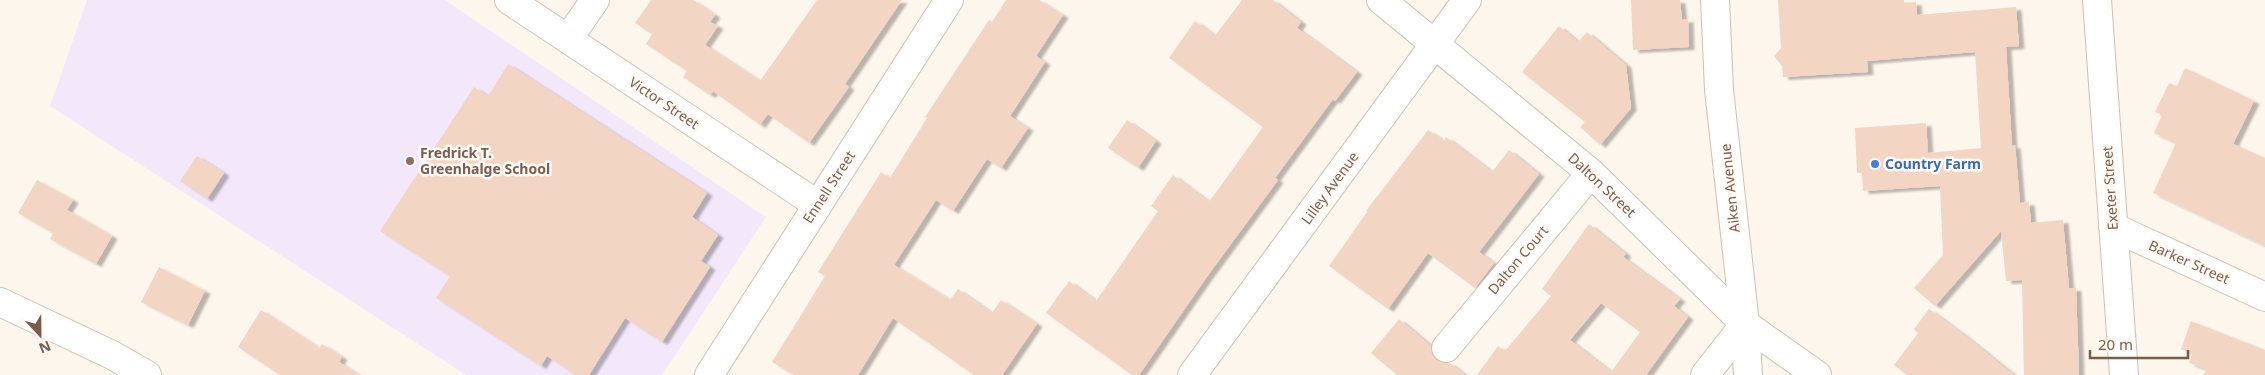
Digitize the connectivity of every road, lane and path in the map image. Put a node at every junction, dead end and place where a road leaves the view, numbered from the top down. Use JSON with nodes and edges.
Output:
{"nodes":[{"id":1,"x":509,"y":0,"type":"edge"},
{"id":2,"x":594,"y":0,"type":"edge"},
{"id":3,"x":950,"y":0,"type":"edge"},
{"id":4,"x":1381,"y":0,"type":"edge"},
{"id":5,"x":1467,"y":0,"type":"edge"},
{"id":6,"x":1715,"y":0,"type":"edge"},
{"id":7,"x":2097,"y":0,"type":"edge"},
{"id":8,"x":568,"y":39,"type":"junction"},
{"id":9,"x":1435,"y":44,"type":"junction"},
{"id":10,"x":1591,"y":173,"type":"junction"},
{"id":11,"x":818,"y":205,"type":"junction"},
{"id":12,"x":2113,"y":227,"type":"junction"},
{"id":13,"x":2265,"y":296,"type":"edge"},
{"id":14,"x":0,"y":302,"type":"edge"},
{"id":15,"x":1745,"y":324,"type":"junction"},
{"id":16,"x":1446,"y":348,"type":"dead end"},
{"id":17,"x":147,"y":375,"type":"edge"},
{"id":18,"x":709,"y":375,"type":"edge"},
{"id":19,"x":1192,"y":375,"type":"edge"},
{"id":20,"x":1705,"y":375,"type":"edge"},
{"id":21,"x":1748,"y":375,"type":"edge"},
{"id":22,"x":1817,"y":375,"type":"edge"},
{"id":23,"x":2124,"y":375,"type":"edge"}],
"edges":[{"from":1,"to":8,"type":"street","name":"Victor Street"},
{"from":2,"to":8,"type":"street"},
{"from":3,"to":11,"type":"street","name":"Ennell Street"},
{"from":4,"to":9,"type":"street","name":"Dalton Street"},
{"from":5,"to":9,"type":"street","name":"Lilley Avenue"},
{"from":6,"to":15,"type":"street","name":"Aiken Avenue"},
{"from":7,"to":12,"type":"street","name":"Exeter Street"},
{"from":8,"to":11,"type":"street","name":"Victor Street"},
{"from":9,"to":10,"type":"street","name":"Dalton Street"},
{"from":9,"to":19,"type":"street","name":"Lilley Avenue"},
{"from":10,"to":15,"type":"street","name":"Dalton Street"},
{"from":10,"to":16,"type":"street","name":"Dalton Court"},
{"from":11,"to":18,"type":"street","name":"Ennell Street"},
{"from":12,"to":13,"type":"street","name":"Barker Street"},
{"from":12,"to":23,"type":"street","name":"Exeter Street"},
{"from":14,"to":17,"type":"street"},
{"from":15,"to":20,"type":"street"},
{"from":15,"to":21,"type":"street","name":"Aiken Avenue"},
{"from":15,"to":22,"type":"street","name":"Dalton Street"}]}
